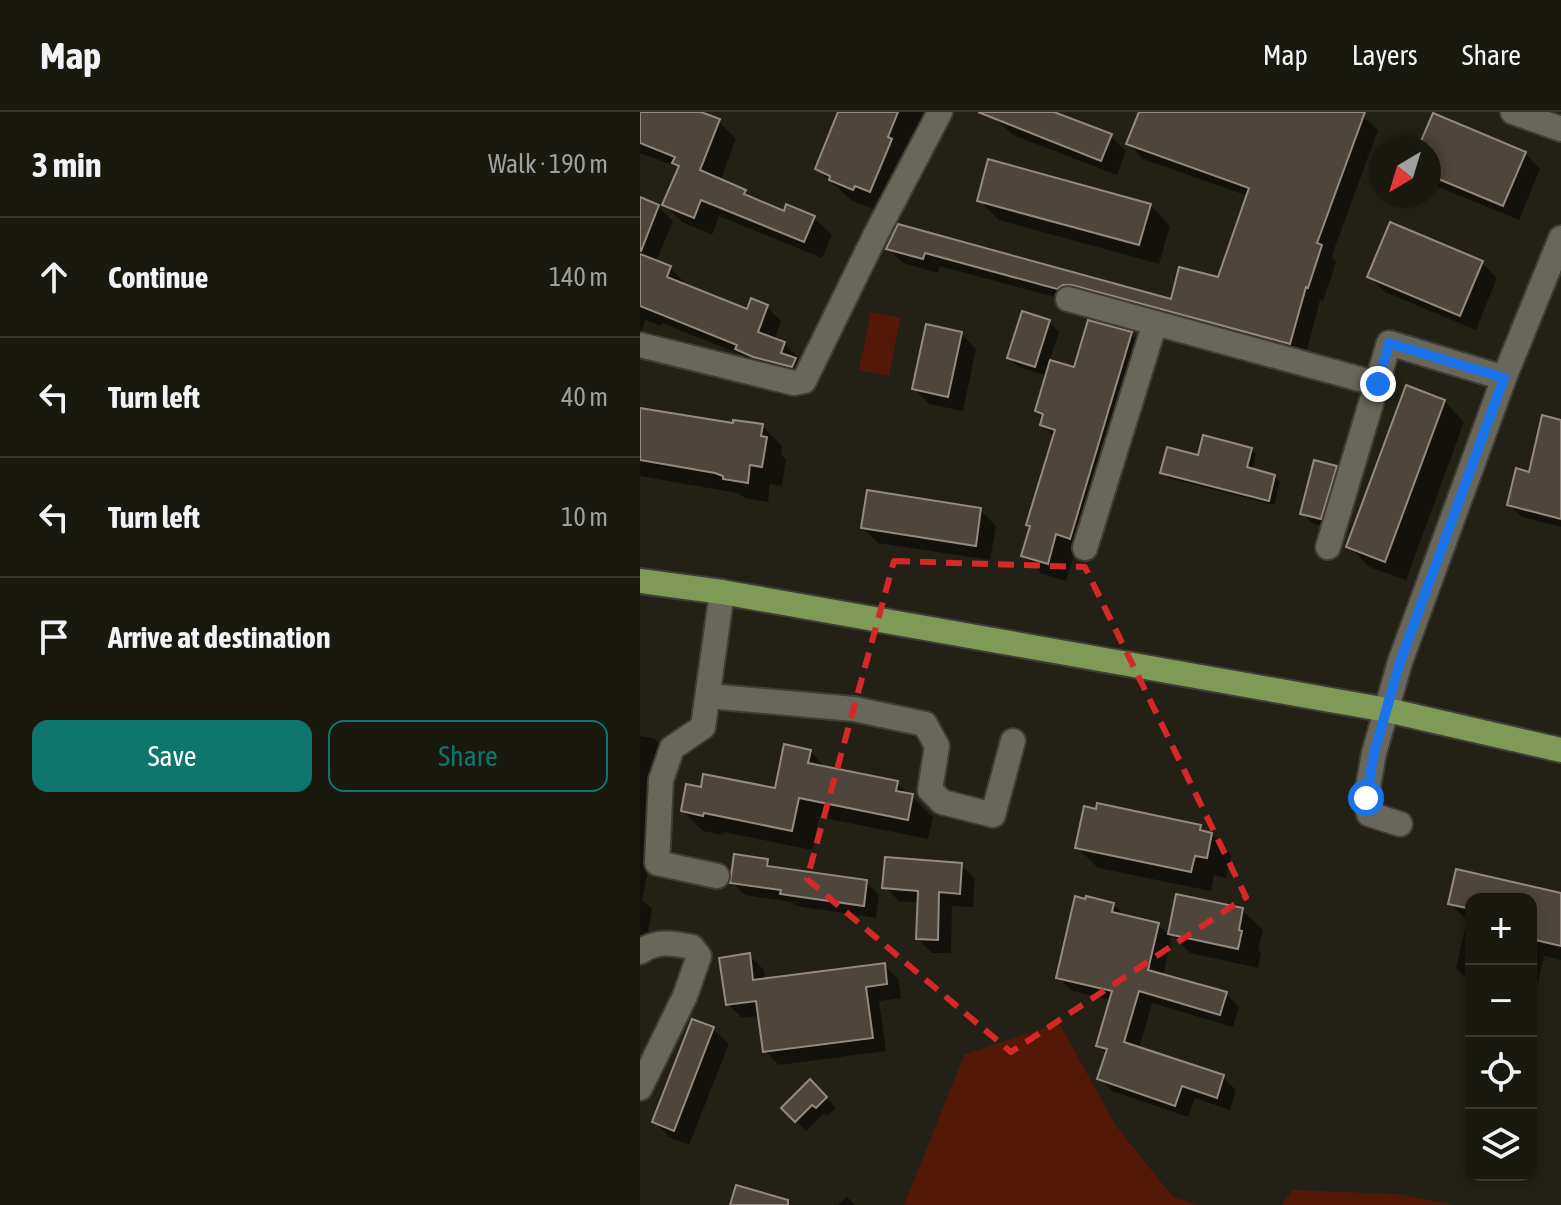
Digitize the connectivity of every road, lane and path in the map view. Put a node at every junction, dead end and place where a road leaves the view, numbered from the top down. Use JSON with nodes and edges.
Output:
{"nodes":[{"id":1,"x":940,"y":112,"type":"edge"},
{"id":2,"x":1513,"y":112,"type":"edge"},
{"id":3,"x":1561,"y":129,"type":"edge"},
{"id":4,"x":1561,"y":238,"type":"edge"},
{"id":5,"x":1068,"y":299,"type":"dead end"},
{"id":6,"x":1155,"y":323,"type":"junction"},
{"id":7,"x":640,"y":345,"type":"edge"},
{"id":8,"x":1504,"y":378,"type":"junction"},
{"id":9,"x":1378,"y":384,"type":"junction"},
{"id":10,"x":1328,"y":547,"type":"dead end"},
{"id":11,"x":1085,"y":548,"type":"dead end"},
{"id":12,"x":640,"y":581,"type":"edge"},
{"id":13,"x":722,"y":592,"type":"junction"},
{"id":14,"x":708,"y":696,"type":"junction"},
{"id":15,"x":1387,"y":710,"type":"junction"},
{"id":16,"x":1013,"y":741,"type":"dead end"},
{"id":17,"x":1561,"y":750,"type":"edge"},
{"id":18,"x":1400,"y":824,"type":"dead end"},
{"id":19,"x":717,"y":876,"type":"dead end"},
{"id":20,"x":640,"y":952,"type":"edge"},
{"id":21,"x":640,"y":1088,"type":"edge"}],
"edges":[{"from":1,"to":7,"type":"street"},
{"from":2,"to":3,"type":"street"},
{"from":4,"to":8,"type":"street"},
{"from":5,"to":6,"type":"street"},
{"from":6,"to":9,"type":"street"},
{"from":6,"to":11,"type":"street"},
{"from":8,"to":9,"type":"street"},
{"from":8,"to":15,"type":"street"},
{"from":9,"to":10,"type":"street"},
{"from":12,"to":13,"type":"main road"},
{"from":13,"to":14,"type":"street"},
{"from":13,"to":15,"type":"main road"},
{"from":14,"to":16,"type":"street"},
{"from":14,"to":19,"type":"street"},
{"from":15,"to":17,"type":"main road"},
{"from":15,"to":18,"type":"street"},
{"from":20,"to":21,"type":"street"}]}
